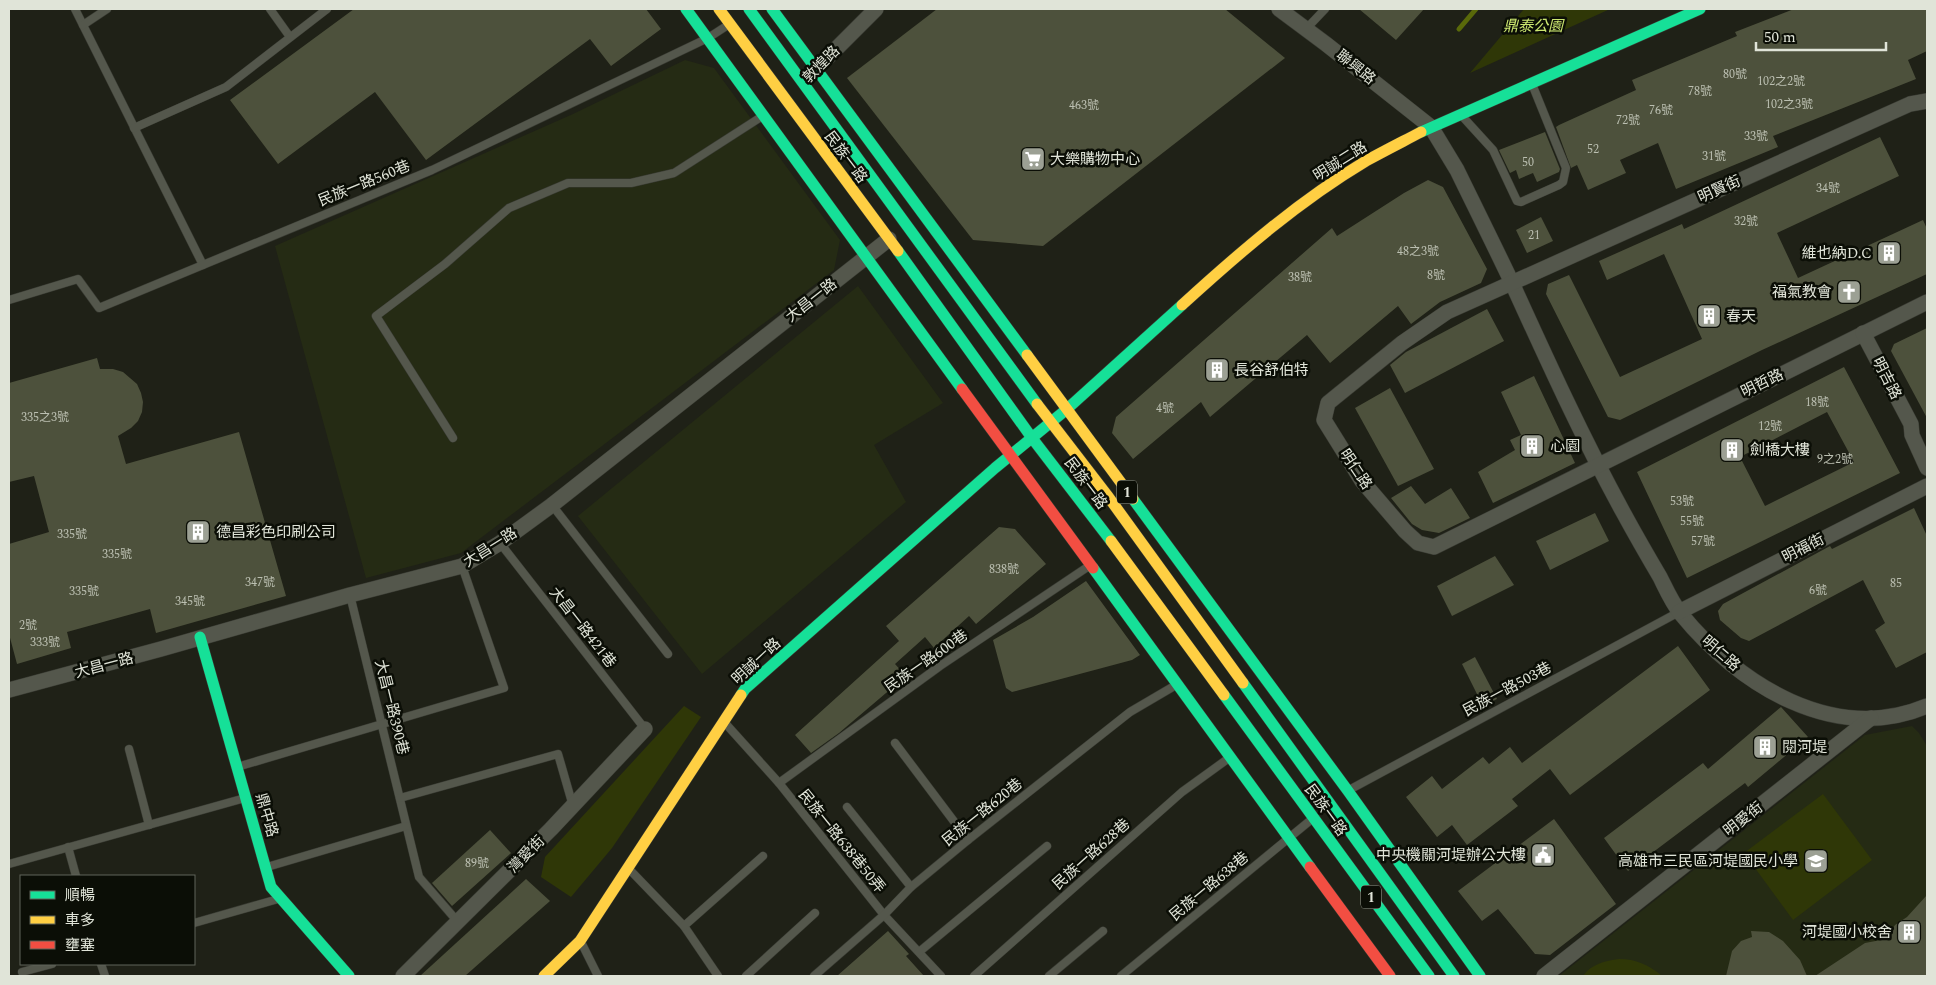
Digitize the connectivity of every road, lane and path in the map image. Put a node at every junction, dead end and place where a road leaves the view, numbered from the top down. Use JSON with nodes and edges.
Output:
{"nodes":[{"id":1,"x":75,"y":9,"type":"edge"},
{"id":2,"x":107,"y":9,"type":"edge"},
{"id":3,"x":270,"y":9,"type":"edge"},
{"id":4,"x":327,"y":9,"type":"edge"},
{"id":5,"x":686,"y":9,"type":"edge"},
{"id":6,"x":719,"y":9,"type":"edge"},
{"id":7,"x":750,"y":9,"type":"edge"},
{"id":8,"x":772,"y":9,"type":"edge"},
{"id":9,"x":876,"y":9,"type":"edge"},
{"id":10,"x":1279,"y":9,"type":"edge"},
{"id":11,"x":1324,"y":9,"type":"edge"},
{"id":12,"x":1700,"y":9,"type":"edge"},
{"id":13,"x":730,"y":24,"type":"junction"},
{"id":14,"x":83,"y":25,"type":"junction"},
{"id":15,"x":1306,"y":29,"type":"junction"},
{"id":16,"x":290,"y":37,"type":"junction"},
{"id":17,"x":708,"y":38,"type":"junction"},
{"id":18,"x":816,"y":69,"type":"junction"},
{"id":19,"x":803,"y":82,"type":"junction"},
{"id":20,"x":1531,"y":83,"type":"junction"},
{"id":21,"x":784,"y":98,"type":"junction"},
{"id":22,"x":1927,"y":101,"type":"edge"},
{"id":23,"x":1460,"y":114,"type":"junction"},
{"id":24,"x":764,"y":116,"type":"junction"},
{"id":25,"x":1431,"y":127,"type":"junction"},
{"id":26,"x":134,"y":128,"type":"junction"},
{"id":27,"x":889,"y":239,"type":"junction"},
{"id":28,"x":867,"y":257,"type":"junction"},
{"id":29,"x":203,"y":265,"type":"junction"},
{"id":30,"x":1511,"y":282,"type":"junction"},
{"id":31,"x":9,"y":300,"type":"edge"},
{"id":32,"x":1927,"y":302,"type":"edge"},
{"id":33,"x":1863,"y":333,"type":"junction"},
{"id":34,"x":1067,"y":409,"type":"junction"},
{"id":35,"x":1050,"y":423,"type":"junction"},
{"id":36,"x":1911,"y":424,"type":"junction"},
{"id":37,"x":453,"y":438,"type":"dead end"},
{"id":38,"x":1032,"y":438,"type":"junction"},
{"id":39,"x":1927,"y":443,"type":"edge"},
{"id":40,"x":1011,"y":456,"type":"junction"},
{"id":41,"x":1597,"y":465,"type":"junction"},
{"id":42,"x":1927,"y":468,"type":"edge"},
{"id":43,"x":1927,"y":486,"type":"edge"},
{"id":44,"x":552,"y":505,"type":"junction"},
{"id":45,"x":500,"y":543,"type":"junction"},
{"id":46,"x":1091,"y":565,"type":"junction"},
{"id":47,"x":462,"y":566,"type":"junction"},
{"id":48,"x":350,"y":595,"type":"junction"},
{"id":49,"x":1679,"y":612,"type":"junction"},
{"id":50,"x":1227,"y":627,"type":"junction"},
{"id":51,"x":200,"y":637,"type":"junction"},
{"id":52,"x":1211,"y":639,"type":"junction"},
{"id":53,"x":1190,"y":648,"type":"junction"},
{"id":54,"x":668,"y":654,"type":"dead end"},
{"id":55,"x":1171,"y":662,"type":"junction"},
{"id":56,"x":1177,"y":684,"type":"junction"},
{"id":57,"x":9,"y":690,"type":"edge"},
{"id":58,"x":1927,"y":706,"type":"edge"},
{"id":59,"x":1871,"y":718,"type":"junction"},
{"id":60,"x":724,"y":721,"type":"junction"},
{"id":61,"x":382,"y":724,"type":"junction"},
{"id":62,"x":645,"y":729,"type":"joint"},
{"id":63,"x":895,"y":743,"type":"dead end"},
{"id":64,"x":129,"y":749,"type":"dead end"},
{"id":65,"x":1230,"y":757,"type":"junction"},
{"id":66,"x":237,"y":767,"type":"junction"},
{"id":67,"x":778,"y":783,"type":"junction"},
{"id":68,"x":1348,"y":791,"type":"junction"},
{"id":69,"x":246,"y":798,"type":"junction"},
{"id":70,"x":400,"y":798,"type":"junction"},
{"id":71,"x":574,"y":806,"type":"junction"},
{"id":72,"x":847,"y":807,"type":"dead end"},
{"id":73,"x":1314,"y":818,"type":"junction"},
{"id":74,"x":149,"y":825,"type":"junction"},
{"id":75,"x":406,"y":826,"type":"junction"},
{"id":76,"x":1289,"y":838,"type":"junction"},
{"id":77,"x":968,"y":840,"type":"junction"},
{"id":78,"x":1047,"y":846,"type":"dead end"},
{"id":79,"x":68,"y":847,"type":"junction"},
{"id":80,"x":763,"y":856,"type":"dead end"},
{"id":81,"x":9,"y":864,"type":"edge"},
{"id":82,"x":266,"y":868,"type":"junction"},
{"id":83,"x":628,"y":869,"type":"junction"},
{"id":84,"x":76,"y":875,"type":"edge"},
{"id":85,"x":911,"y":887,"type":"junction"},
{"id":86,"x":280,"y":898,"type":"junction"},
{"id":87,"x":815,"y":913,"type":"dead end"},
{"id":88,"x":884,"y":915,"type":"junction"},
{"id":89,"x":458,"y":922,"type":"junction"},
{"id":90,"x":195,"y":923,"type":"edge"},
{"id":91,"x":684,"y":926,"type":"junction"},
{"id":92,"x":1102,"y":931,"type":"dead end"},
{"id":93,"x":580,"y":941,"type":"junction"},
{"id":94,"x":919,"y":952,"type":"junction"},
{"id":95,"x":48,"y":965,"type":"edge"},
{"id":96,"x":22,"y":972,"type":"dead end"},
{"id":97,"x":349,"y":976,"type":"edge"},
{"id":98,"x":403,"y":976,"type":"edge"},
{"id":99,"x":544,"y":976,"type":"edge"},
{"id":100,"x":598,"y":976,"type":"edge"},
{"id":101,"x":718,"y":976,"type":"edge"},
{"id":102,"x":746,"y":976,"type":"edge"},
{"id":103,"x":814,"y":976,"type":"edge"},
{"id":104,"x":941,"y":976,"type":"edge"},
{"id":105,"x":974,"y":976,"type":"edge"},
{"id":106,"x":1049,"y":976,"type":"edge"},
{"id":107,"x":1121,"y":976,"type":"edge"},
{"id":108,"x":1390,"y":976,"type":"edge"},
{"id":109,"x":1429,"y":976,"type":"edge"},
{"id":110,"x":1454,"y":976,"type":"edge"},
{"id":111,"x":1480,"y":976,"type":"edge"},
{"id":112,"x":1544,"y":976,"type":"edge"}],
"edges":[{"from":1,"to":14,"type":"lane"},
{"from":2,"to":14,"type":"lane"},
{"from":3,"to":16,"type":"lane"},
{"from":4,"to":16,"type":"lane"},
{"from":5,"to":17,"type":"main road","number":"1"},
{"from":6,"to":13,"type":"main road","name":"民族一路","number":"1"},
{"from":7,"to":19,"type":"main road","name":"民族一路","number":"1"},
{"from":8,"to":18,"type":"main road","name":"民族一路","number":"1"},
{"from":9,"to":18,"type":"street","name":"敦煌路"},
{"from":10,"to":15,"type":"street","name":"聯興路"},
{"from":11,"to":15,"type":"lane"},
{"from":12,"to":20,"type":"main road","name":"明誠二路"},
{"from":13,"to":17,"type":"lane","name":"民族一路560巷"},
{"from":13,"to":21,"type":"main road","name":"民族一路","number":"1"},
{"from":14,"to":26,"type":"lane"},
{"from":15,"to":25,"type":"street","name":"聯興路"},
{"from":16,"to":26,"type":"lane"},
{"from":17,"to":24,"type":"main road","number":"1"},
{"from":17,"to":29,"type":"lane","name":"民族一路560巷"},
{"from":18,"to":19,"type":"street","name":"敦煌路"},
{"from":18,"to":34,"type":"main road","name":"民族一路","number":"1"},
{"from":19,"to":21,"type":"street","name":"敦煌路"},
{"from":19,"to":35,"type":"main road","name":"民族一路","number":"1"},
{"from":20,"to":23,"type":"main road","name":"明誠二路"},
{"from":20,"to":23,"type":"lane"},
{"from":21,"to":24,"type":"street","name":"敦煌路"},
{"from":21,"to":27,"type":"main road","name":"民族一路","number":"1"},
{"from":22,"to":30,"type":"street","name":"明賢街"},
{"from":23,"to":25,"type":"main road","name":"明誠二路"},
{"from":24,"to":28,"type":"main road","number":"1"},
{"from":24,"to":37,"type":"lane"},
{"from":25,"to":30,"type":"street","name":"明仁路"},
{"from":25,"to":34,"type":"main road","name":"明誠二路"},
{"from":26,"to":29,"type":"lane"},
{"from":27,"to":28,"type":"street","name":"大昌一路"},
{"from":27,"to":38,"type":"main road","name":"民族一路","number":"1"},
{"from":28,"to":40,"type":"main road","number":"1"},
{"from":28,"to":44,"type":"street","name":"大昌一路"},
{"from":29,"to":31,"type":"lane","name":"民族一路560巷"},
{"from":30,"to":41,"type":"street","name":"明仁路"},
{"from":30,"to":41,"type":"street","name":"明仁路"},
{"from":32,"to":33,"type":"street","name":"明哲路"},
{"from":33,"to":36,"type":"street","name":"明吉路"},
{"from":33,"to":41,"type":"street","name":"明哲路"},
{"from":34,"to":35,"type":"main road","name":"明誠二路"},
{"from":34,"to":50,"type":"main road","name":"民族一路","number":"1"},
{"from":35,"to":38,"type":"main road","name":"明誠一路"},
{"from":35,"to":52,"type":"main road","name":"民族一路","number":"1"},
{"from":36,"to":39,"type":"street","name":"明吉路"},
{"from":36,"to":42,"type":"street","name":"明吉路"},
{"from":38,"to":40,"type":"main road","name":"明誠一路"},
{"from":38,"to":53,"type":"main road","name":"民族一路","number":"1"},
{"from":40,"to":46,"type":"main road","number":"1"},
{"from":40,"to":60,"type":"main road","name":"明誠一路"},
{"from":41,"to":49,"type":"street","name":"明仁路"},
{"from":43,"to":49,"type":"street","name":"明福街"},
{"from":44,"to":45,"type":"street","name":"大昌一路"},
{"from":44,"to":54,"type":"lane"},
{"from":45,"to":47,"type":"street","name":"大昌一路"},
{"from":45,"to":62,"type":"lane","name":"大昌一路421巷"},
{"from":46,"to":55,"type":"main road","number":"1"},
{"from":46,"to":67,"type":"lane","name":"民族一路600巷"},
{"from":47,"to":48,"type":"street","name":"大昌一路"},
{"from":47,"to":61,"type":"lane"},
{"from":48,"to":51,"type":"street","name":"大昌一路"},
{"from":48,"to":61,"type":"lane","name":"大昌一路390巷"},
{"from":49,"to":59,"type":"street","name":"明仁路"},
{"from":49,"to":68,"type":"lane","name":"民族一路503巷"},
{"from":50,"to":52,"type":"main road"},
{"from":50,"to":68,"type":"main road","name":"民族一路","number":"1"},
{"from":51,"to":57,"type":"street","name":"大昌一路"},
{"from":51,"to":66,"type":"main road","name":"鼎中路"},
{"from":52,"to":110,"type":"main road","name":"民族一路","number":"1"},
{"from":53,"to":55,"type":"main road"},
{"from":53,"to":73,"type":"main road","name":"民族一路","number":"1"},
{"from":55,"to":56,"type":"main road","number":"1"},
{"from":56,"to":65,"type":"main road","number":"1"},
{"from":56,"to":77,"type":"lane","name":"民族一路620巷"},
{"from":58,"to":59,"type":"street","name":"明仁路"},
{"from":59,"to":112,"type":"street","name":"明愛街"},
{"from":60,"to":67,"type":"lane","name":"民族一路638巷50弄"},
{"from":60,"to":83,"type":"main road","name":"明誠一路"},
{"from":61,"to":66,"type":"lane"},
{"from":61,"to":70,"type":"lane","name":"大昌一路390巷"},
{"from":62,"to":71,"type":"street","name":"灣愛街"},
{"from":63,"to":77,"type":"lane"},
{"from":64,"to":74,"type":"lane"},
{"from":65,"to":76,"type":"main road","number":"1"},
{"from":65,"to":105,"type":"lane","name":"民族一路628巷"},
{"from":66,"to":69,"type":"main road","name":"鼎中路"},
{"from":67,"to":88,"type":"lane","name":"民族一路638巷50弄"},
{"from":68,"to":111,"type":"main road","name":"民族一路","number":"1"},
{"from":69,"to":74,"type":"lane"},
{"from":69,"to":82,"type":"main road","name":"鼎中路"},
{"from":70,"to":71,"type":"lane"},
{"from":70,"to":75,"type":"lane","name":"大昌一路390巷"},
{"from":71,"to":89,"type":"street","name":"灣愛街"},
{"from":72,"to":85,"type":"lane"},
{"from":73,"to":76,"type":"lane","name":"民族一路638巷"},
{"from":73,"to":109,"type":"main road","name":"民族一路","number":"1"},
{"from":74,"to":79,"type":"lane"},
{"from":75,"to":82,"type":"lane"},
{"from":75,"to":89,"type":"lane","name":"大昌一路390巷"},
{"from":76,"to":107,"type":"lane","name":"民族一路638巷"},
{"from":76,"to":108,"type":"main road","number":"1"},
{"from":77,"to":85,"type":"lane","name":"民族一路620巷"},
{"from":78,"to":94,"type":"lane"},
{"from":79,"to":81,"type":"lane"},
{"from":79,"to":84,"type":"lane"},
{"from":80,"to":91,"type":"lane"},
{"from":82,"to":86,"type":"main road","name":"鼎中路"},
{"from":83,"to":91,"type":"lane"},
{"from":83,"to":93,"type":"main road","name":"明誠一路"},
{"from":85,"to":88,"type":"lane","name":"民族一路620巷"},
{"from":86,"to":90,"type":"lane"},
{"from":86,"to":97,"type":"main road","name":"鼎中路"},
{"from":87,"to":102,"type":"lane"},
{"from":88,"to":94,"type":"lane","name":"民族一路638巷50弄"},
{"from":88,"to":103,"type":"lane","name":"民族一路620巷"},
{"from":89,"to":98,"type":"street","name":"灣愛街"},
{"from":91,"to":101,"type":"lane"},
{"from":92,"to":106,"type":"lane"},
{"from":93,"to":99,"type":"main road","name":"明誠一路"},
{"from":93,"to":100,"type":"lane"},
{"from":94,"to":104,"type":"lane","name":"民族一路638巷50弄"},
{"from":95,"to":96,"type":"lane"}]}
